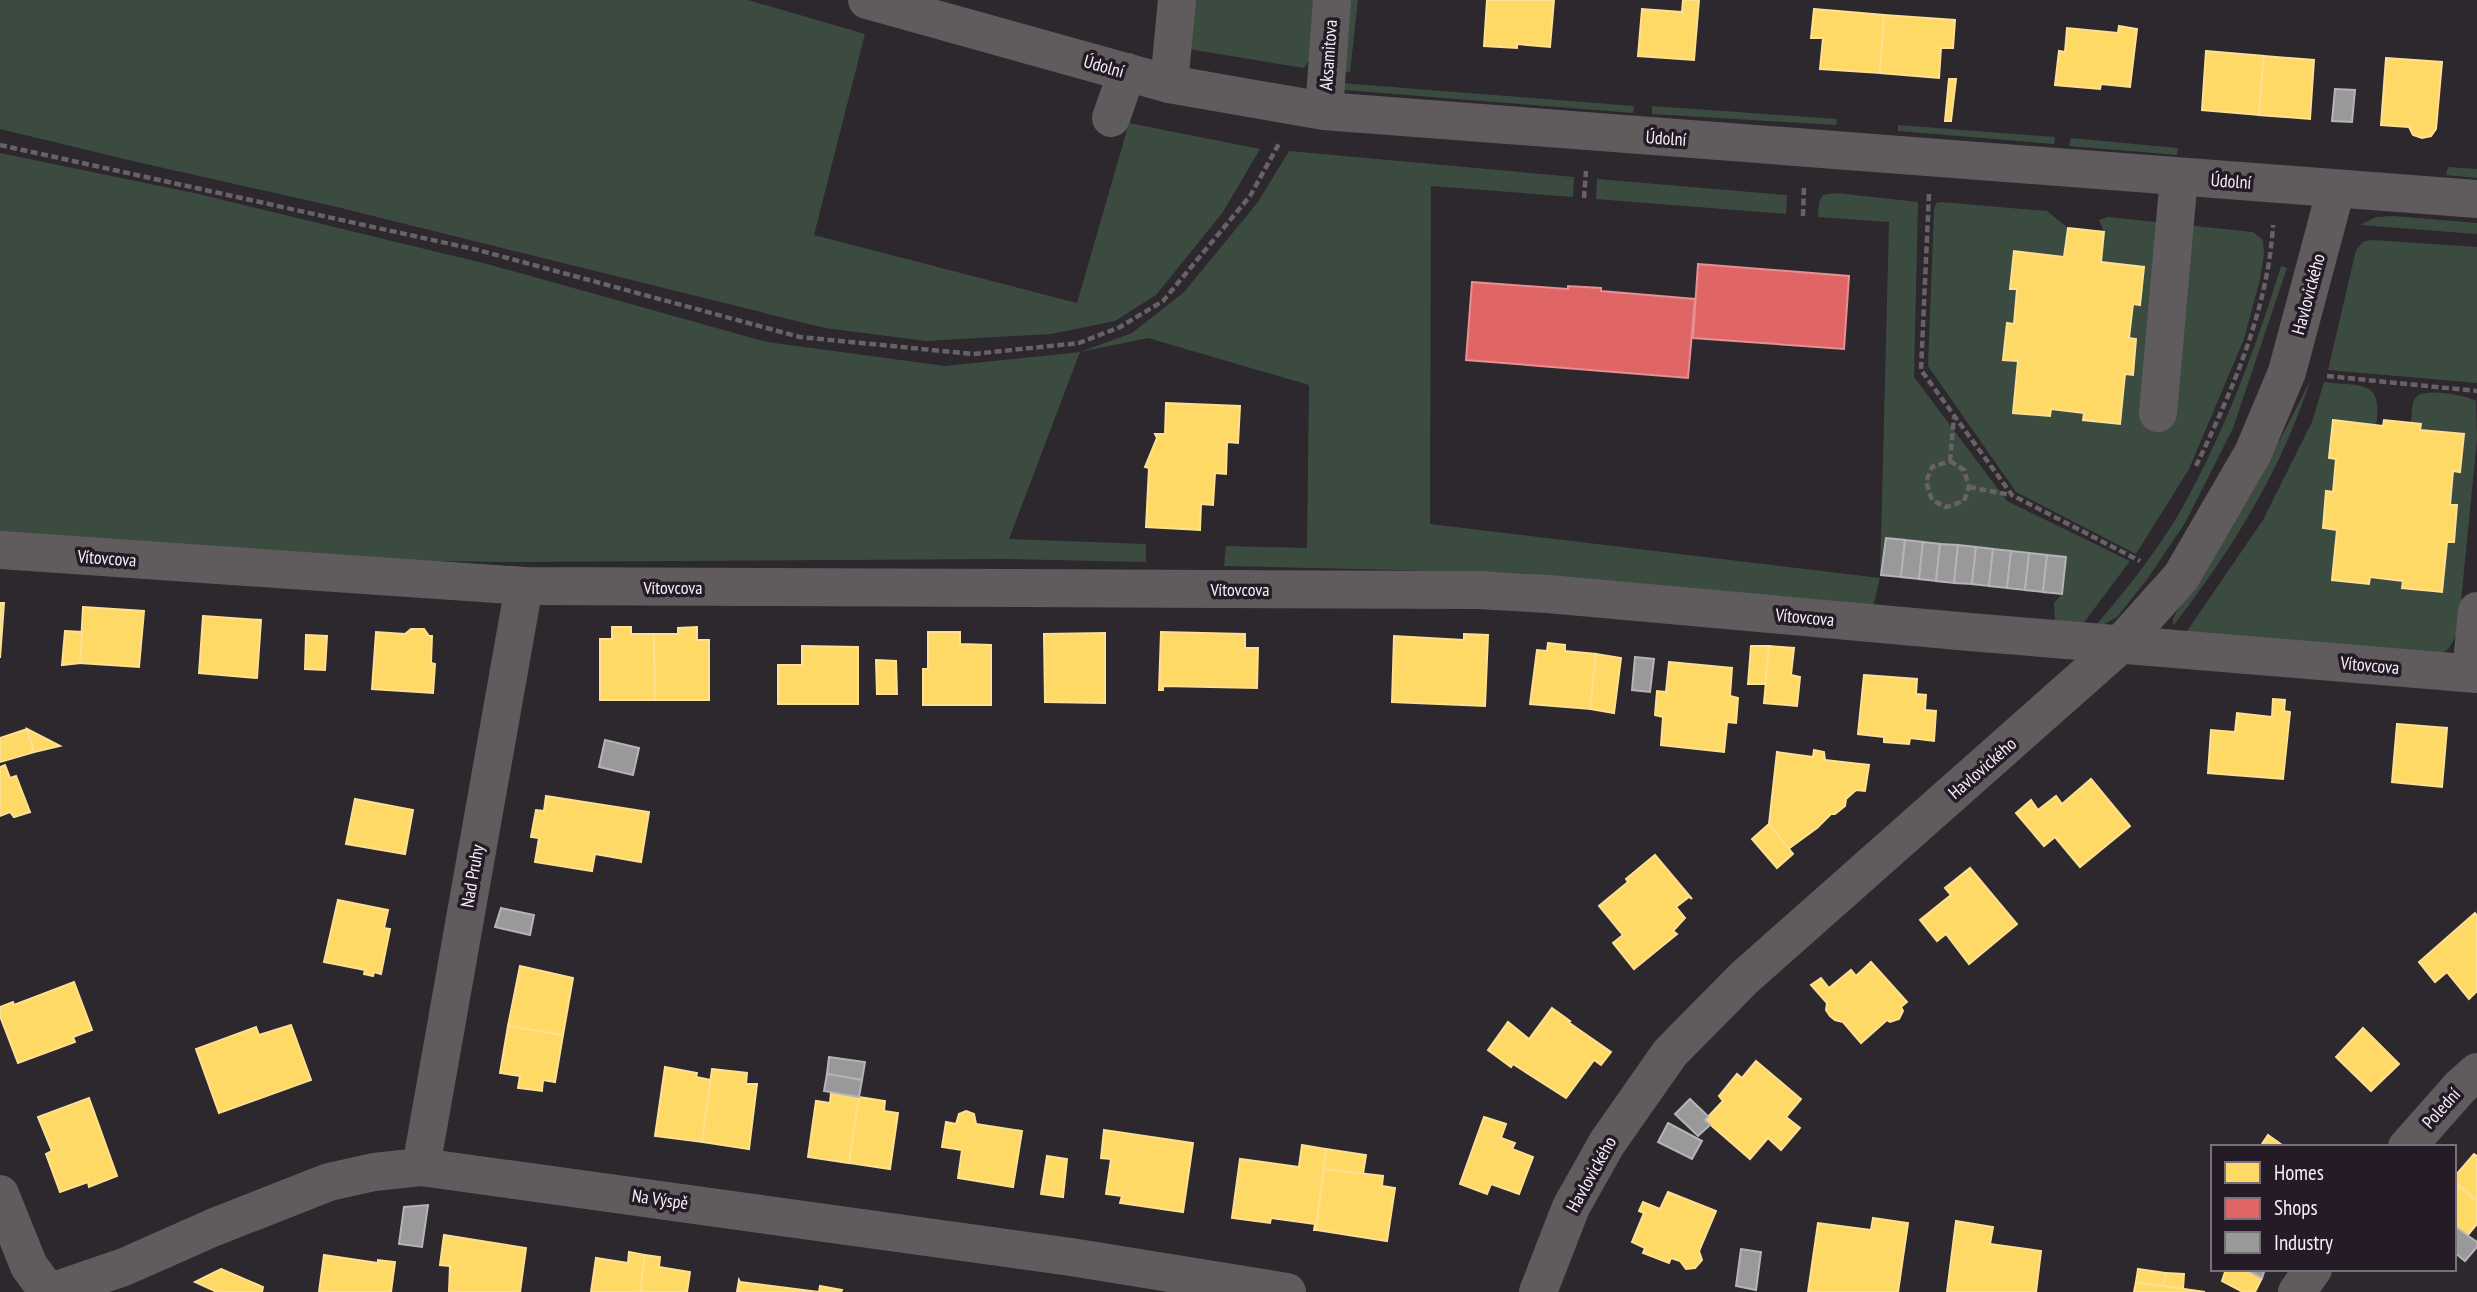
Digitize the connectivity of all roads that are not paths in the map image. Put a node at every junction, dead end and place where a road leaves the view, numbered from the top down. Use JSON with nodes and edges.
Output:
{"nodes":[{"id":1,"x":867,"y":0,"type":"edge"},
{"id":2,"x":1177,"y":0,"type":"edge"},
{"id":3,"x":1332,"y":0,"type":"edge"},
{"id":4,"x":1127,"y":72,"type":"junction"},
{"id":5,"x":1169,"y":84,"type":"junction"},
{"id":6,"x":1311,"y":109,"type":"junction"},
{"id":7,"x":1111,"y":118,"type":"dead end"},
{"id":8,"x":2179,"y":177,"type":"junction"},
{"id":9,"x":2336,"y":189,"type":"junction"},
{"id":10,"x":2477,"y":200,"type":"edge"},
{"id":11,"x":2158,"y":413,"type":"dead end"},
{"id":12,"x":0,"y":550,"type":"edge"},
{"id":13,"x":524,"y":586,"type":"junction"},
{"id":14,"x":2477,"y":611,"type":"edge"},
{"id":15,"x":2120,"y":645,"type":"junction"},
{"id":16,"x":2474,"y":673,"type":"edge"},
{"id":17,"x":2477,"y":1072,"type":"edge"},
{"id":18,"x":2409,"y":1145,"type":"edge"},
{"id":19,"x":421,"y":1167,"type":"junction"},
{"id":20,"x":0,"y":1194,"type":"edge"},
{"id":21,"x":2312,"y":1271,"type":"edge"},
{"id":22,"x":50,"y":1292,"type":"edge"},
{"id":23,"x":1287,"y":1292,"type":"edge"},
{"id":24,"x":1538,"y":1292,"type":"edge"},
{"id":25,"x":2297,"y":1292,"type":"edge"}],
"edges":[{"from":1,"to":4,"type":"street","name":"Údolní"},
{"from":2,"to":5,"type":"street"},
{"from":3,"to":6,"type":"street","name":"Aksamitova"},
{"from":4,"to":5,"type":"street","name":"Údolní"},
{"from":4,"to":7,"type":"street"},
{"from":5,"to":6,"type":"street","name":"Údolní"},
{"from":6,"to":8,"type":"street","name":"Údolní"},
{"from":8,"to":9,"type":"street","name":"Údolní"},
{"from":8,"to":11,"type":"street"},
{"from":9,"to":10,"type":"street","name":"Údolní"},
{"from":9,"to":15,"type":"street","name":"Havlovického"},
{"from":12,"to":13,"type":"street","name":"Vítovcova"},
{"from":13,"to":15,"type":"street","name":"Vítovcova"},
{"from":13,"to":19,"type":"street","name":"Nad Pruhy"},
{"from":14,"to":16,"type":"street"},
{"from":15,"to":16,"type":"street","name":"Vítovcova"},
{"from":15,"to":24,"type":"street","name":"Havlovického"},
{"from":17,"to":18,"type":"street","name":"Polední"},
{"from":19,"to":22,"type":"street","name":"Na Výspě"},
{"from":19,"to":23,"type":"street","name":"Na Výspě"},
{"from":20,"to":22,"type":"street"},
{"from":21,"to":25,"type":"street"}]}
